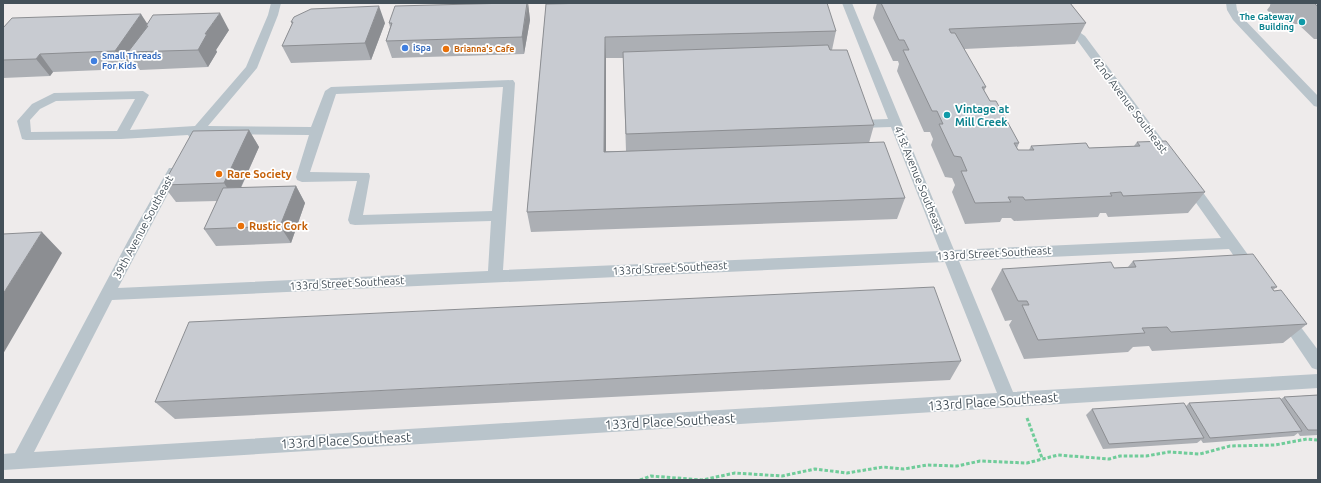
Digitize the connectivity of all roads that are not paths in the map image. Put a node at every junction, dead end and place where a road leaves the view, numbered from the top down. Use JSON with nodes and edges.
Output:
{"nodes":[{"id":1,"x":276,"y":3,"type":"edge"},
{"id":2,"x":847,"y":3,"type":"edge"},
{"id":3,"x":1231,"y":3,"type":"edge"},
{"id":4,"x":1064,"y":28,"type":"edge"},
{"id":5,"x":1318,"y":103,"type":"edge"},
{"id":6,"x":896,"y":122,"type":"junction"},
{"id":7,"x":860,"y":124,"type":"edge"},
{"id":8,"x":196,"y":130,"type":"junction"},
{"id":9,"x":316,"y":131,"type":"junction"},
{"id":10,"x":121,"y":135,"type":"junction"},
{"id":11,"x":498,"y":216,"type":"junction"},
{"id":12,"x":1232,"y":243,"type":"junction"},
{"id":13,"x":951,"y":255,"type":"junction"},
{"id":14,"x":494,"y":276,"type":"junction"},
{"id":15,"x":1260,"y":281,"type":"edge"},
{"id":16,"x":108,"y":294,"type":"junction"},
{"id":17,"x":1278,"y":306,"type":"edge"},
{"id":18,"x":1318,"y":363,"type":"edge"},
{"id":19,"x":1318,"y":382,"type":"edge"},
{"id":20,"x":1008,"y":400,"type":"junction"},
{"id":21,"x":21,"y":460,"type":"junction"},
{"id":22,"x":3,"y":462,"type":"edge"}],
"edges":[{"from":1,"to":8,"type":"lane","name":"39th Avenue Southeast"},
{"from":2,"to":6,"type":"lane","name":"41st Avenue Southeast"},
{"from":3,"to":5,"type":"lane"},
{"from":4,"to":12,"type":"lane","name":"42nd Avenue Southeast"},
{"from":6,"to":7,"type":"lane"},
{"from":6,"to":13,"type":"lane","name":"41st Avenue Southeast"},
{"from":8,"to":9,"type":"lane"},
{"from":8,"to":10,"type":"lane"},
{"from":8,"to":16,"type":"lane","name":"39th Avenue Southeast"},
{"from":9,"to":11,"type":"lane"},
{"from":9,"to":11,"type":"lane"},
{"from":10,"to":10,"type":"lane"},
{"from":11,"to":14,"type":"lane"},
{"from":12,"to":13,"type":"lane","name":"133rd Street Southeast"},
{"from":12,"to":15,"type":"lane","name":"42nd Avenue Southeast"},
{"from":13,"to":14,"type":"lane","name":"133rd Street Southeast"},
{"from":13,"to":20,"type":"lane","name":"41st Avenue Southeast"},
{"from":14,"to":16,"type":"lane","name":"133rd Street Southeast"},
{"from":16,"to":21,"type":"lane","name":"39th Avenue Southeast"},
{"from":17,"to":18,"type":"lane"},
{"from":19,"to":20,"type":"lane","name":"133rd Place Southeast"},
{"from":20,"to":21,"type":"lane","name":"133rd Place Southeast"},
{"from":21,"to":22,"type":"lane","name":"133rd Place Southeast"}]}
